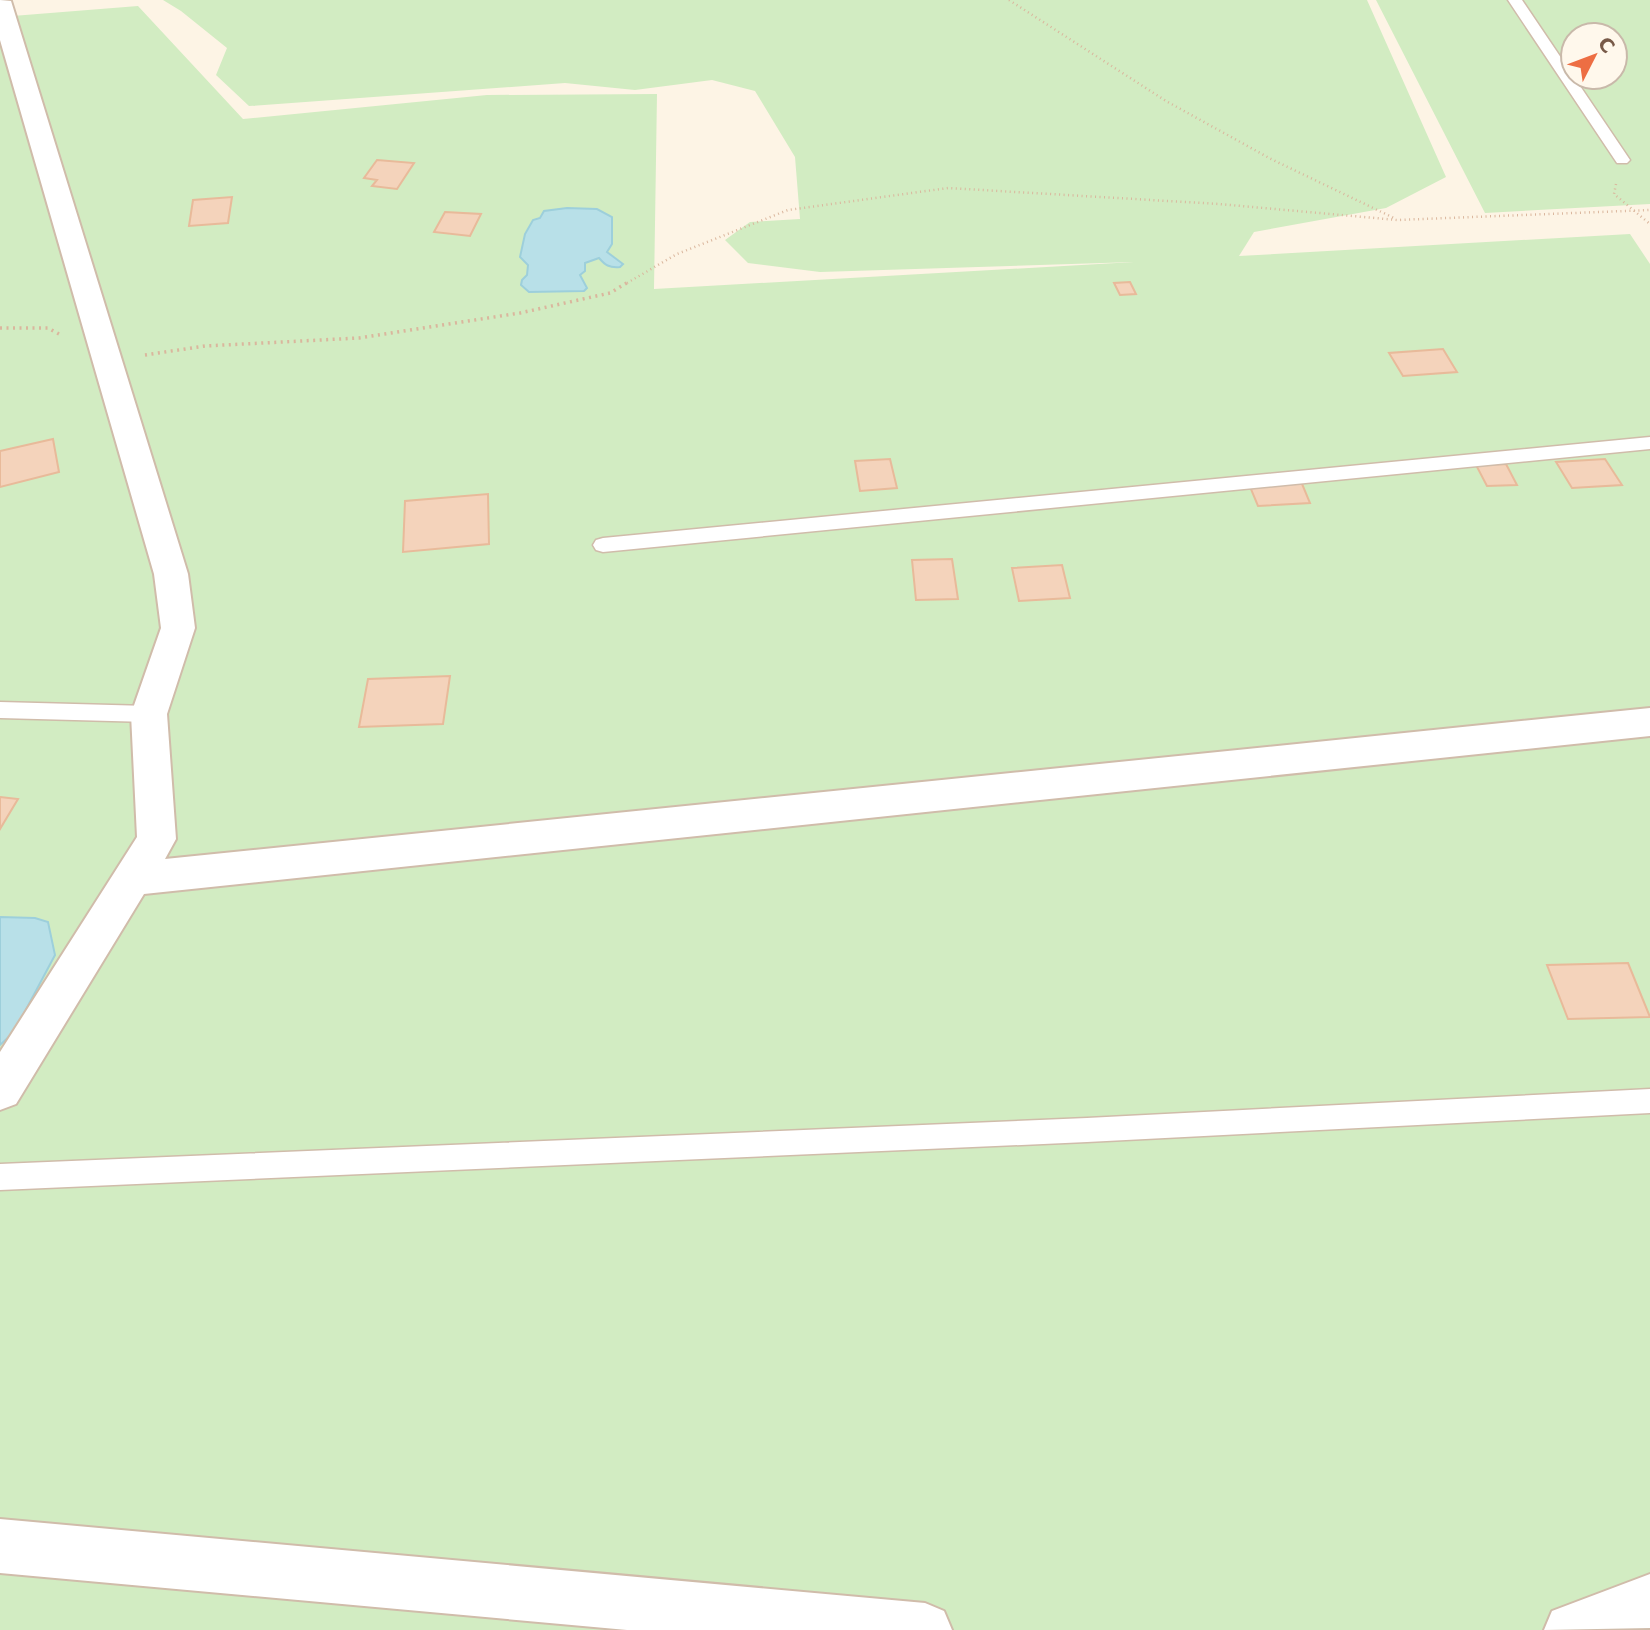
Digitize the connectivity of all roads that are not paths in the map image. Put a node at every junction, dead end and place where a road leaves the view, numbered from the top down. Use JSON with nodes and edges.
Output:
{"nodes":[{"id":1,"x":0,"y":0,"type":"edge"},
{"id":2,"x":1515,"y":0,"type":"edge"},
{"id":3,"x":1622,"y":160,"type":"road end"},
{"id":4,"x":1650,"y":443,"type":"edge"},
{"id":5,"x":603,"y":545,"type":"dead end"},
{"id":6,"x":0,"y":709,"type":"edge"},
{"id":7,"x":149,"y":714,"type":"junction"},
{"id":8,"x":1650,"y":722,"type":"edge"},
{"id":9,"x":132,"y":879,"type":"junction"},
{"id":10,"x":0,"y":1090,"type":"edge"},
{"id":11,"x":1650,"y":1101,"type":"edge"},
{"id":12,"x":0,"y":1177,"type":"edge"},
{"id":13,"x":0,"y":1546,"type":"edge"},
{"id":14,"x":1650,"y":1601,"type":"edge"},
{"id":15,"x":925,"y":1630,"type":"edge"},
{"id":16,"x":1571,"y":1630,"type":"edge"}],
"edges":[{"from":1,"to":7,"type":"street"},
{"from":2,"to":3,"type":"lane"},
{"from":4,"to":5,"type":"lane"},
{"from":6,"to":7,"type":"lane"},
{"from":7,"to":9,"type":"street"},
{"from":8,"to":9,"type":"street"},
{"from":9,"to":10,"type":"street"},
{"from":11,"to":12,"type":"lane"},
{"from":13,"to":15,"type":"street"},
{"from":14,"to":16,"type":"street"}]}
